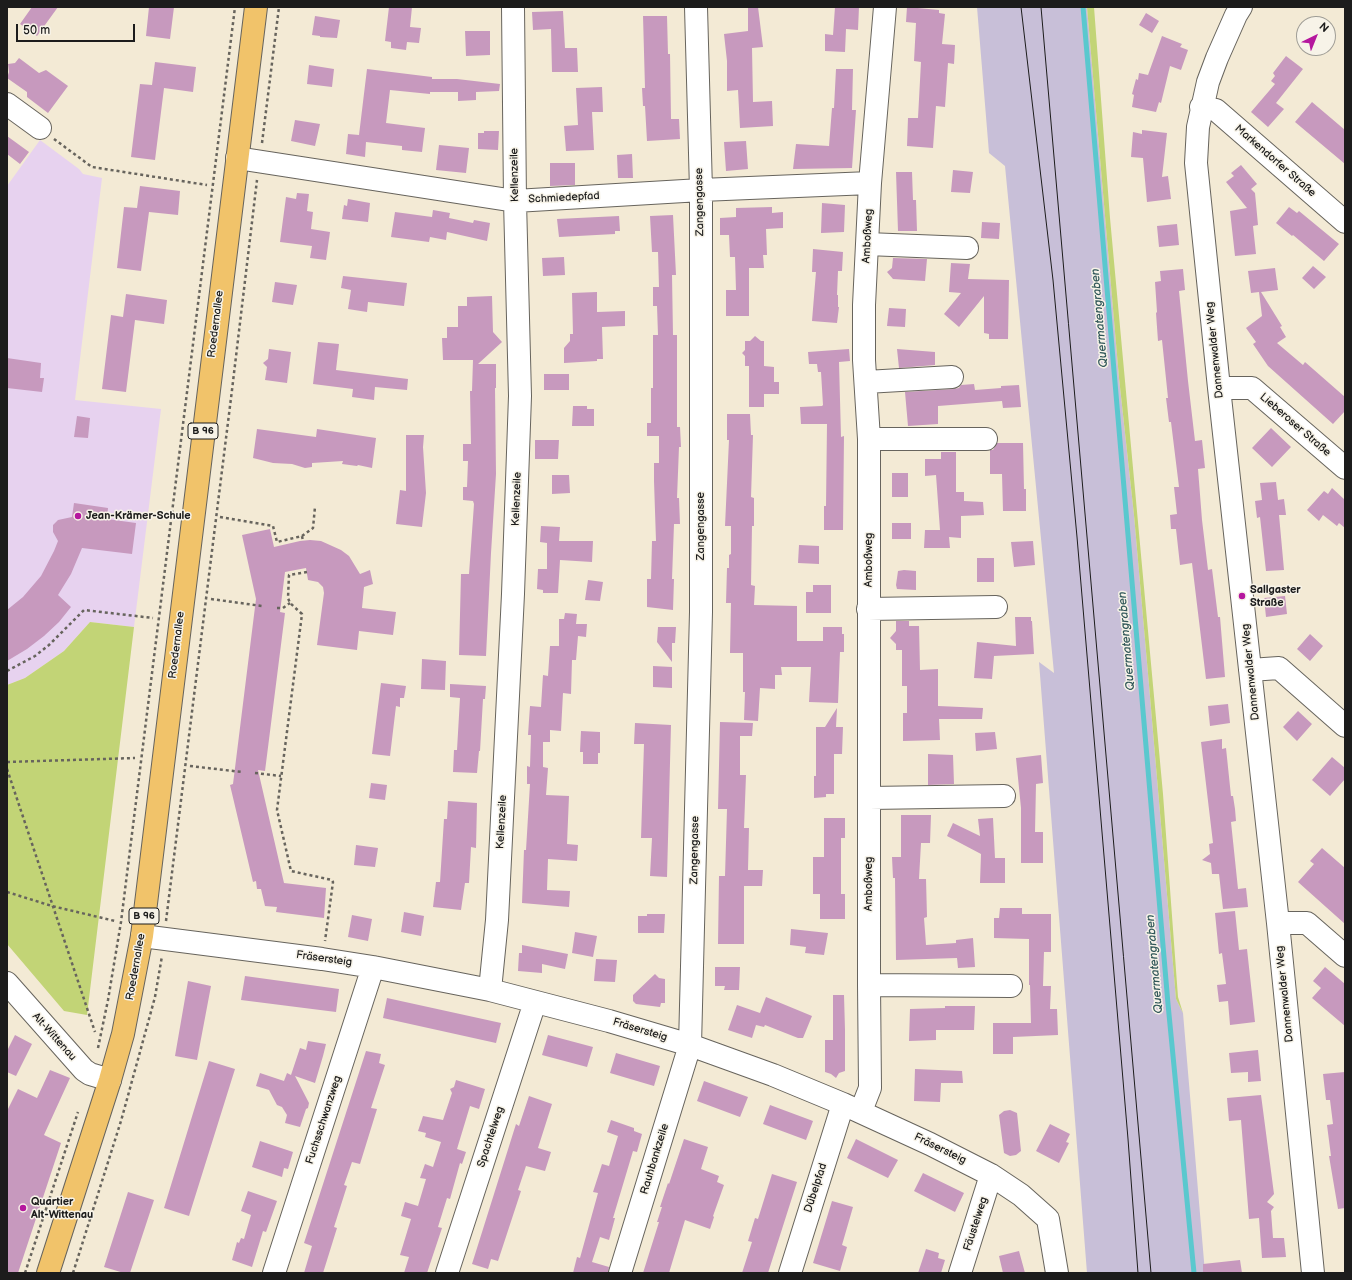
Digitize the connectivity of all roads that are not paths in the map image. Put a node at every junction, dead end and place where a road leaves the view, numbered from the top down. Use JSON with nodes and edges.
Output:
{"nodes":[{"id":1,"x":256,"y":7,"type":"edge"},
{"id":2,"x":513,"y":7,"type":"edge"},
{"id":3,"x":696,"y":7,"type":"edge"},
{"id":4,"x":885,"y":7,"type":"edge"},
{"id":5,"x":1241,"y":7,"type":"edge"},
{"id":6,"x":7,"y":104,"type":"edge"},
{"id":7,"x":1201,"y":107,"type":"junction"},
{"id":8,"x":40,"y":128,"type":"road end"},
{"id":9,"x":237,"y":158,"type":"junction"},
{"id":10,"x":870,"y":183,"type":"junction"},
{"id":11,"x":701,"y":190,"type":"junction"},
{"id":12,"x":515,"y":202,"type":"junction"},
{"id":13,"x":1345,"y":222,"type":"edge"},
{"id":14,"x":867,"y":244,"type":"junction"},
{"id":15,"x":967,"y":248,"type":"dead end"},
{"id":16,"x":952,"y":377,"type":"dead end"},
{"id":17,"x":866,"y":382,"type":"junction"},
{"id":18,"x":1219,"y":388,"type":"junction"},
{"id":19,"x":869,"y":439,"type":"junction"},
{"id":20,"x":986,"y":439,"type":"dead end"},
{"id":21,"x":1345,"y":468,"type":"edge"},
{"id":22,"x":996,"y":607,"type":"dead end"},
{"id":23,"x":868,"y":609,"type":"junction"},
{"id":24,"x":1250,"y":670,"type":"junction"},
{"id":25,"x":1345,"y":726,"type":"edge"},
{"id":26,"x":1004,"y":796,"type":"dead end"},
{"id":27,"x":869,"y":798,"type":"junction"},
{"id":28,"x":1278,"y":923,"type":"junction"},
{"id":29,"x":142,"y":936,"type":"junction"},
{"id":30,"x":1345,"y":956,"type":"edge"},
{"id":31,"x":373,"y":967,"type":"junction"},
{"id":32,"x":7,"y":983,"type":"edge"},
{"id":33,"x":869,"y":985,"type":"junction"},
{"id":34,"x":1011,"y":986,"type":"dead end"},
{"id":35,"x":490,"y":990,"type":"junction"},
{"id":36,"x":535,"y":1002,"type":"junction"},
{"id":37,"x":690,"y":1045,"type":"junction"},
{"id":38,"x":110,"y":1080,"type":"junction"},
{"id":39,"x":852,"y":1108,"type":"junction"},
{"id":40,"x":991,"y":1175,"type":"junction"},
{"id":41,"x":48,"y":1273,"type":"edge"},
{"id":42,"x":274,"y":1273,"type":"edge"},
{"id":43,"x":447,"y":1273,"type":"edge"},
{"id":44,"x":620,"y":1273,"type":"edge"},
{"id":45,"x":790,"y":1273,"type":"edge"},
{"id":46,"x":960,"y":1273,"type":"edge"},
{"id":47,"x":1057,"y":1273,"type":"edge"},
{"id":48,"x":1313,"y":1273,"type":"edge"}],
"edges":[{"from":1,"to":9,"type":"main road","name":"Roedernallee","number":"B 96"},
{"from":2,"to":12,"type":"street","name":"Kellenzeile"},
{"from":3,"to":11,"type":"street","name":"Zangengasse"},
{"from":4,"to":10,"type":"street","name":"Amboßweg"},
{"from":5,"to":7,"type":"street","name":"Dannenwalder Weg"},
{"from":6,"to":8,"type":"street"},
{"from":7,"to":13,"type":"street","name":"Markendorfer Straße"},
{"from":7,"to":18,"type":"street","name":"Dannenwalder Weg"},
{"from":9,"to":12,"type":"street","name":"Schmiedepfad"},
{"from":9,"to":29,"type":"main road","name":"Roedernallee","number":"B 96"},
{"from":10,"to":11,"type":"street","name":"Schmiedepfad"},
{"from":10,"to":14,"type":"street","name":"Amboßweg"},
{"from":11,"to":12,"type":"street","name":"Schmiedepfad"},
{"from":11,"to":37,"type":"street","name":"Zangengasse"},
{"from":12,"to":35,"type":"street","name":"Kellenzeile"},
{"from":14,"to":15,"type":"street"},
{"from":14,"to":17,"type":"street","name":"Amboßweg"},
{"from":16,"to":17,"type":"street"},
{"from":17,"to":19,"type":"street","name":"Amboßweg"},
{"from":18,"to":21,"type":"street","name":"Lieberoser Straße"},
{"from":18,"to":24,"type":"street","name":"Dannenwalder Weg"},
{"from":19,"to":20,"type":"street"},
{"from":19,"to":23,"type":"street","name":"Amboßweg"},
{"from":22,"to":23,"type":"street"},
{"from":23,"to":27,"type":"street","name":"Amboßweg"},
{"from":24,"to":25,"type":"street"},
{"from":24,"to":28,"type":"street","name":"Dannenwalder Weg"},
{"from":26,"to":27,"type":"street"},
{"from":27,"to":33,"type":"street","name":"Amboßweg"},
{"from":28,"to":30,"type":"street"},
{"from":28,"to":48,"type":"street","name":"Dannenwalder Weg"},
{"from":29,"to":31,"type":"street","name":"Fräsersteig"},
{"from":29,"to":38,"type":"main road","name":"Roedernallee","number":"B 96"},
{"from":31,"to":35,"type":"street","name":"Fräsersteig"},
{"from":31,"to":42,"type":"street","name":"Fuchsschwanzweg"},
{"from":32,"to":38,"type":"street","name":"Alt-Wittenau"},
{"from":33,"to":34,"type":"street"},
{"from":33,"to":39,"type":"street","name":"Amboßweg"},
{"from":35,"to":36,"type":"street","name":"Fräsersteig"},
{"from":36,"to":37,"type":"street","name":"Fräsersteig"},
{"from":36,"to":43,"type":"street","name":"Spachtelweg"},
{"from":37,"to":39,"type":"street","name":"Fräsersteig"},
{"from":37,"to":44,"type":"street","name":"Rauhbankzeile"},
{"from":38,"to":41,"type":"main road","name":"Roedernallee","number":"B 96"},
{"from":39,"to":40,"type":"street","name":"Fräsersteig"},
{"from":39,"to":45,"type":"street","name":"Dübelpfad"},
{"from":40,"to":46,"type":"street","name":"Fäustelweg"},
{"from":40,"to":47,"type":"street","name":"Fräsersteig"}]}
